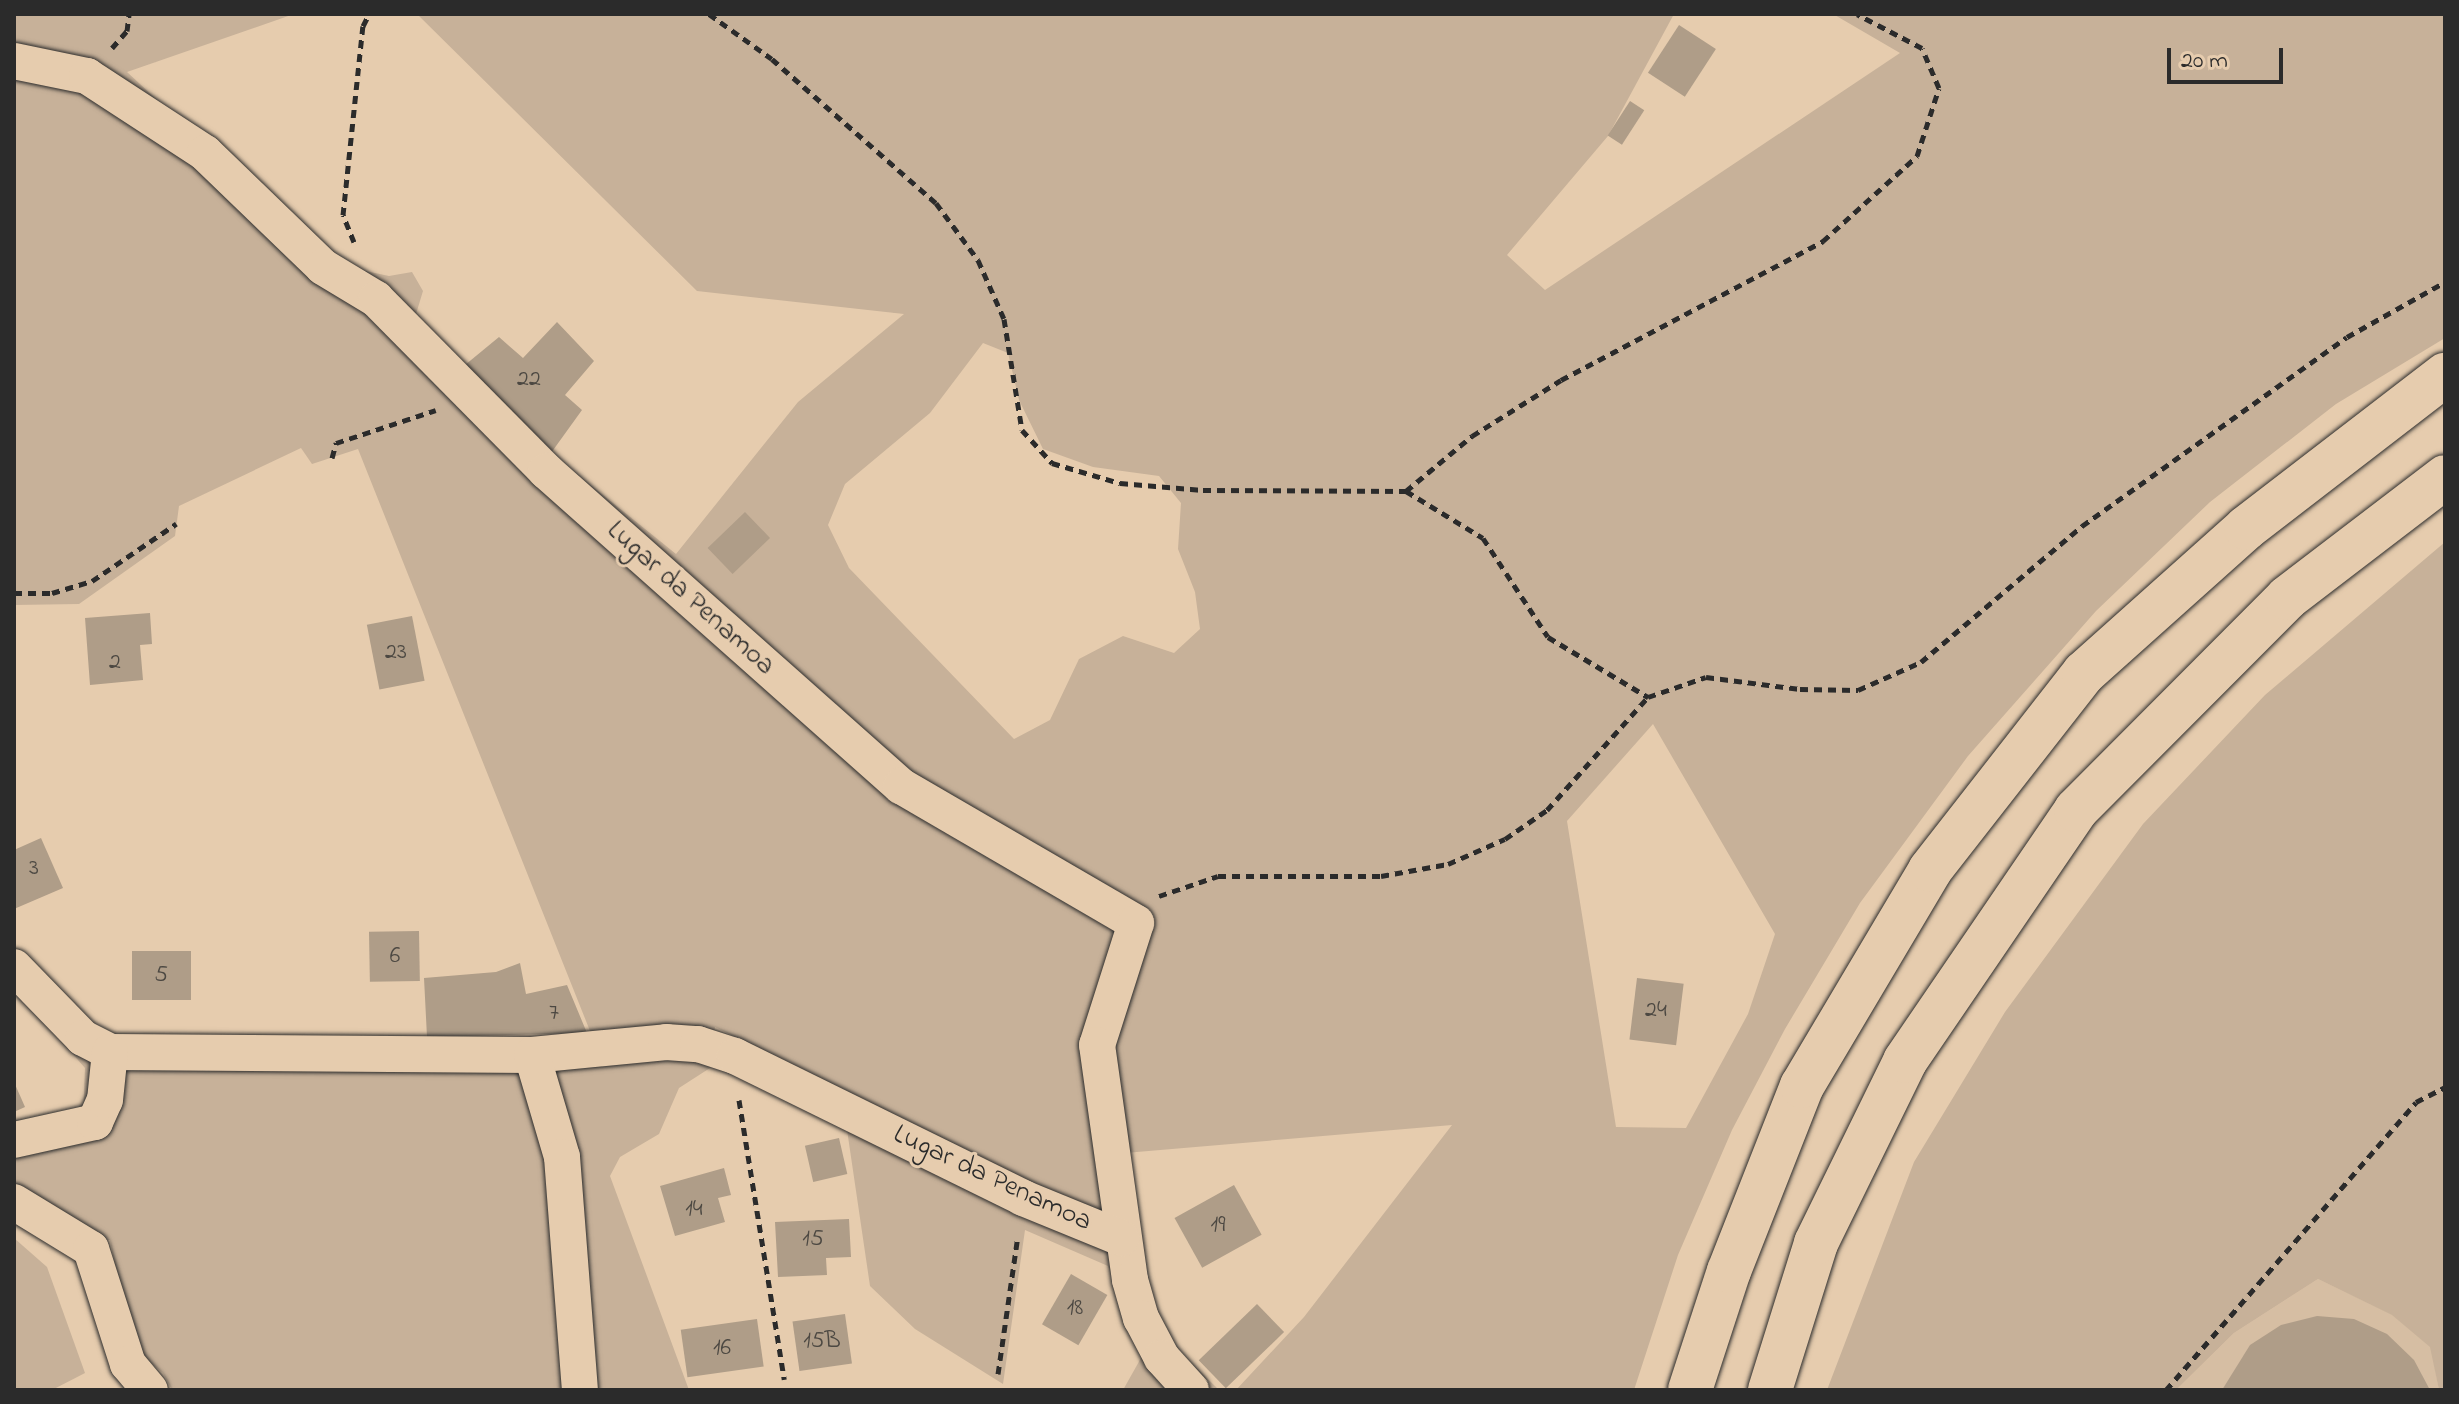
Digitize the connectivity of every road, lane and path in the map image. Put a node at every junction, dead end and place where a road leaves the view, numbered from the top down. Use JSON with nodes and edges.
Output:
{"nodes":[{"id":1,"x":369,"y":14,"type":"edge"},
{"id":2,"x":709,"y":14,"type":"edge"},
{"id":3,"x":1857,"y":14,"type":"edge"},
{"id":4,"x":14,"y":61,"type":"edge"},
{"id":5,"x":2445,"y":282,"type":"edge"},
{"id":6,"x":376,"y":299,"type":"junction"},
{"id":7,"x":2445,"y":375,"type":"edge"},
{"id":8,"x":470,"y":395,"type":"junction"},
{"id":9,"x":332,"y":458,"type":"dead end"},
{"id":10,"x":2445,"y":477,"type":"edge"},
{"id":11,"x":1406,"y":491,"type":"junction"},
{"id":12,"x":176,"y":524,"type":"dead end"},
{"id":13,"x":14,"y":593,"type":"edge"},
{"id":14,"x":1648,"y":697,"type":"junction"},
{"id":15,"x":1136,"y":923,"type":"junction"},
{"id":16,"x":14,"y":967,"type":"edge"},
{"id":17,"x":110,"y":1052,"type":"junction"},
{"id":18,"x":532,"y":1055,"type":"junction"},
{"id":19,"x":735,"y":1056,"type":"junction"},
{"id":20,"x":2445,"y":1087,"type":"edge"},
{"id":21,"x":14,"y":1140,"type":"edge"},
{"id":22,"x":1023,"y":1198,"type":"junction"},
{"id":23,"x":14,"y":1202,"type":"edge"},
{"id":24,"x":1121,"y":1238,"type":"junction"},
{"id":25,"x":998,"y":1374,"type":"dead end"},
{"id":26,"x":784,"y":1379,"type":"dead end"},
{"id":27,"x":150,"y":1390,"type":"edge"},
{"id":28,"x":580,"y":1390,"type":"edge"},
{"id":29,"x":1191,"y":1390,"type":"edge"},
{"id":30,"x":1690,"y":1390,"type":"edge"},
{"id":31,"x":1770,"y":1390,"type":"edge"},
{"id":32,"x":2166,"y":1390,"type":"edge"}],
"edges":[{"from":1,"to":6,"type":"path"},
{"from":2,"to":11,"type":"path"},
{"from":3,"to":11,"type":"path"},
{"from":4,"to":6,"type":"street","name":"Lugar da Penamoa"},
{"from":5,"to":14,"type":"path"},
{"from":6,"to":8,"type":"street","name":"Lugar da Penamoa"},
{"from":7,"to":30,"type":"highway"},
{"from":8,"to":9,"type":"path"},
{"from":8,"to":15,"type":"street","name":"Lugar da Penamoa"},
{"from":10,"to":31,"type":"highway"},
{"from":11,"to":14,"type":"path"},
{"from":12,"to":13,"type":"path"},
{"from":14,"to":15,"type":"path"},
{"from":15,"to":24,"type":"street","name":"Lugar da Penamoa"},
{"from":16,"to":17,"type":"street"},
{"from":17,"to":18,"type":"street","name":"Lugar da Penamoa"},
{"from":17,"to":21,"type":"street"},
{"from":18,"to":19,"type":"street","name":"Lugar da Penamoa"},
{"from":18,"to":28,"type":"street"},
{"from":19,"to":22,"type":"street","name":"Lugar da Penamoa"},
{"from":19,"to":26,"type":"path"},
{"from":20,"to":32,"type":"path"},
{"from":22,"to":24,"type":"street","name":"Lugar da Penamoa"},
{"from":22,"to":25,"type":"path"},
{"from":23,"to":27,"type":"street"},
{"from":24,"to":29,"type":"street","name":"Lugar da Penamoa"}]}
